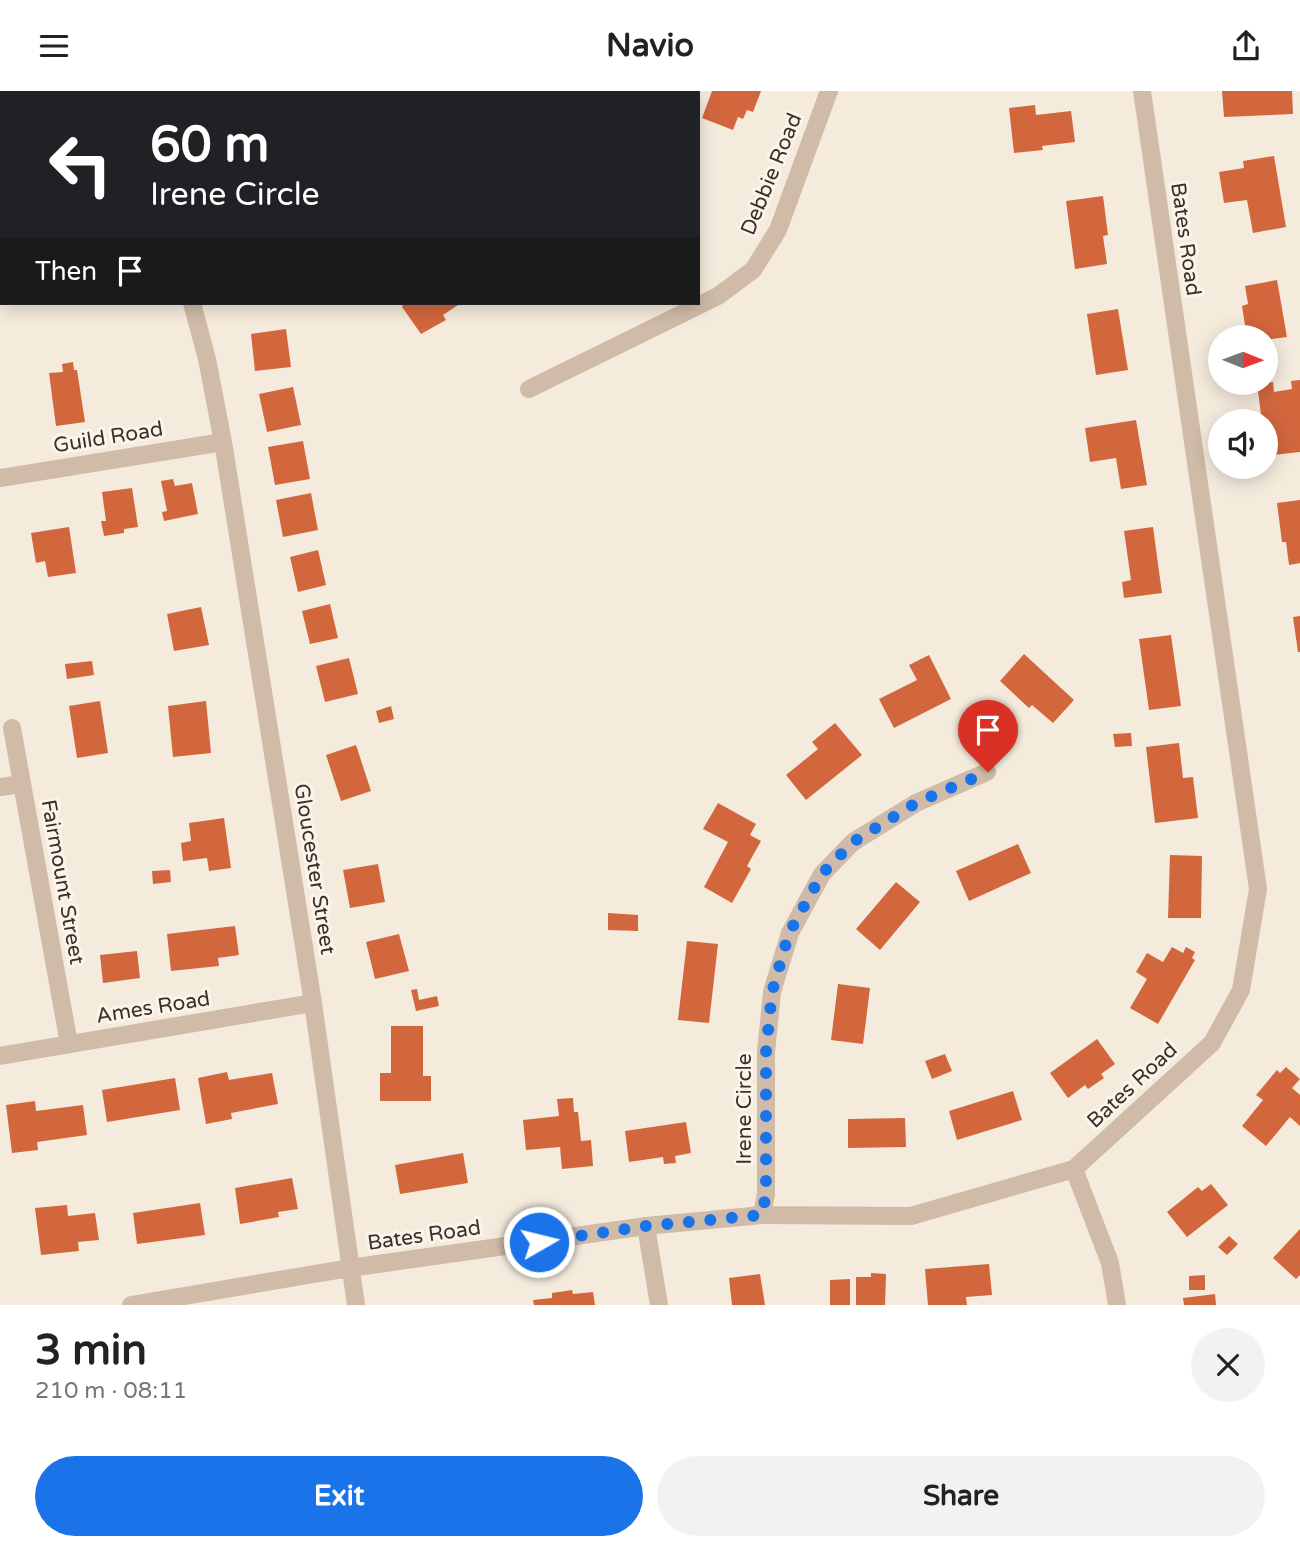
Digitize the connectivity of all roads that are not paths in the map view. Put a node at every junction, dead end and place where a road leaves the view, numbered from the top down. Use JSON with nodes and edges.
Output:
{"nodes":[{"id":1,"x":829,"y":91,"type":"edge"},
{"id":2,"x":1142,"y":91,"type":"edge"},
{"id":3,"x":193,"y":305,"type":"edge"},
{"id":4,"x":700,"y":305,"type":"edge"},
{"id":5,"x":700,"y":305,"type":"edge"},
{"id":6,"x":529,"y":389,"type":"dead end"},
{"id":7,"x":223,"y":442,"type":"junction"},
{"id":8,"x":0,"y":478,"type":"edge"},
{"id":9,"x":12,"y":728,"type":"dead end"},
{"id":10,"x":988,"y":772,"type":"dead end"},
{"id":11,"x":22,"y":784,"type":"junction"},
{"id":12,"x":0,"y":787,"type":"edge"},
{"id":13,"x":313,"y":1003,"type":"junction"},
{"id":14,"x":69,"y":1044,"type":"junction"},
{"id":15,"x":0,"y":1056,"type":"edge"},
{"id":16,"x":1074,"y":1170,"type":"junction"},
{"id":17,"x":762,"y":1215,"type":"junction"},
{"id":18,"x":646,"y":1226,"type":"junction"},
{"id":19,"x":350,"y":1268,"type":"junction"},
{"id":20,"x":131,"y":1305,"type":"edge"},
{"id":21,"x":356,"y":1305,"type":"edge"},
{"id":22,"x":659,"y":1305,"type":"edge"},
{"id":23,"x":1117,"y":1305,"type":"edge"}],
"edges":[{"from":1,"to":5,"type":"street","name":"Debbie Road"},
{"from":2,"to":16,"type":"street","name":"Bates Road"},
{"from":3,"to":7,"type":"street","name":"Gloucester Street"},
{"from":4,"to":6,"type":"street","name":"Debbie Road"},
{"from":7,"to":8,"type":"street","name":"Guild Road"},
{"from":7,"to":13,"type":"street","name":"Gloucester Street"},
{"from":9,"to":11,"type":"street","name":"Fairmount Street"},
{"from":10,"to":17,"type":"street","name":"Irene Circle"},
{"from":11,"to":12,"type":"street"},
{"from":11,"to":14,"type":"street","name":"Fairmount Street"},
{"from":13,"to":14,"type":"street","name":"Ames Road"},
{"from":13,"to":19,"type":"street","name":"Gloucester Street"},
{"from":14,"to":15,"type":"street","name":"Ames Road"},
{"from":16,"to":17,"type":"street","name":"Bates Road"},
{"from":16,"to":23,"type":"street"},
{"from":17,"to":18,"type":"street","name":"Bates Road"},
{"from":18,"to":19,"type":"street","name":"Bates Road"},
{"from":18,"to":22,"type":"street"},
{"from":19,"to":20,"type":"street","name":"Bates Road"},
{"from":19,"to":21,"type":"street","name":"Gloucester Street"}]}
